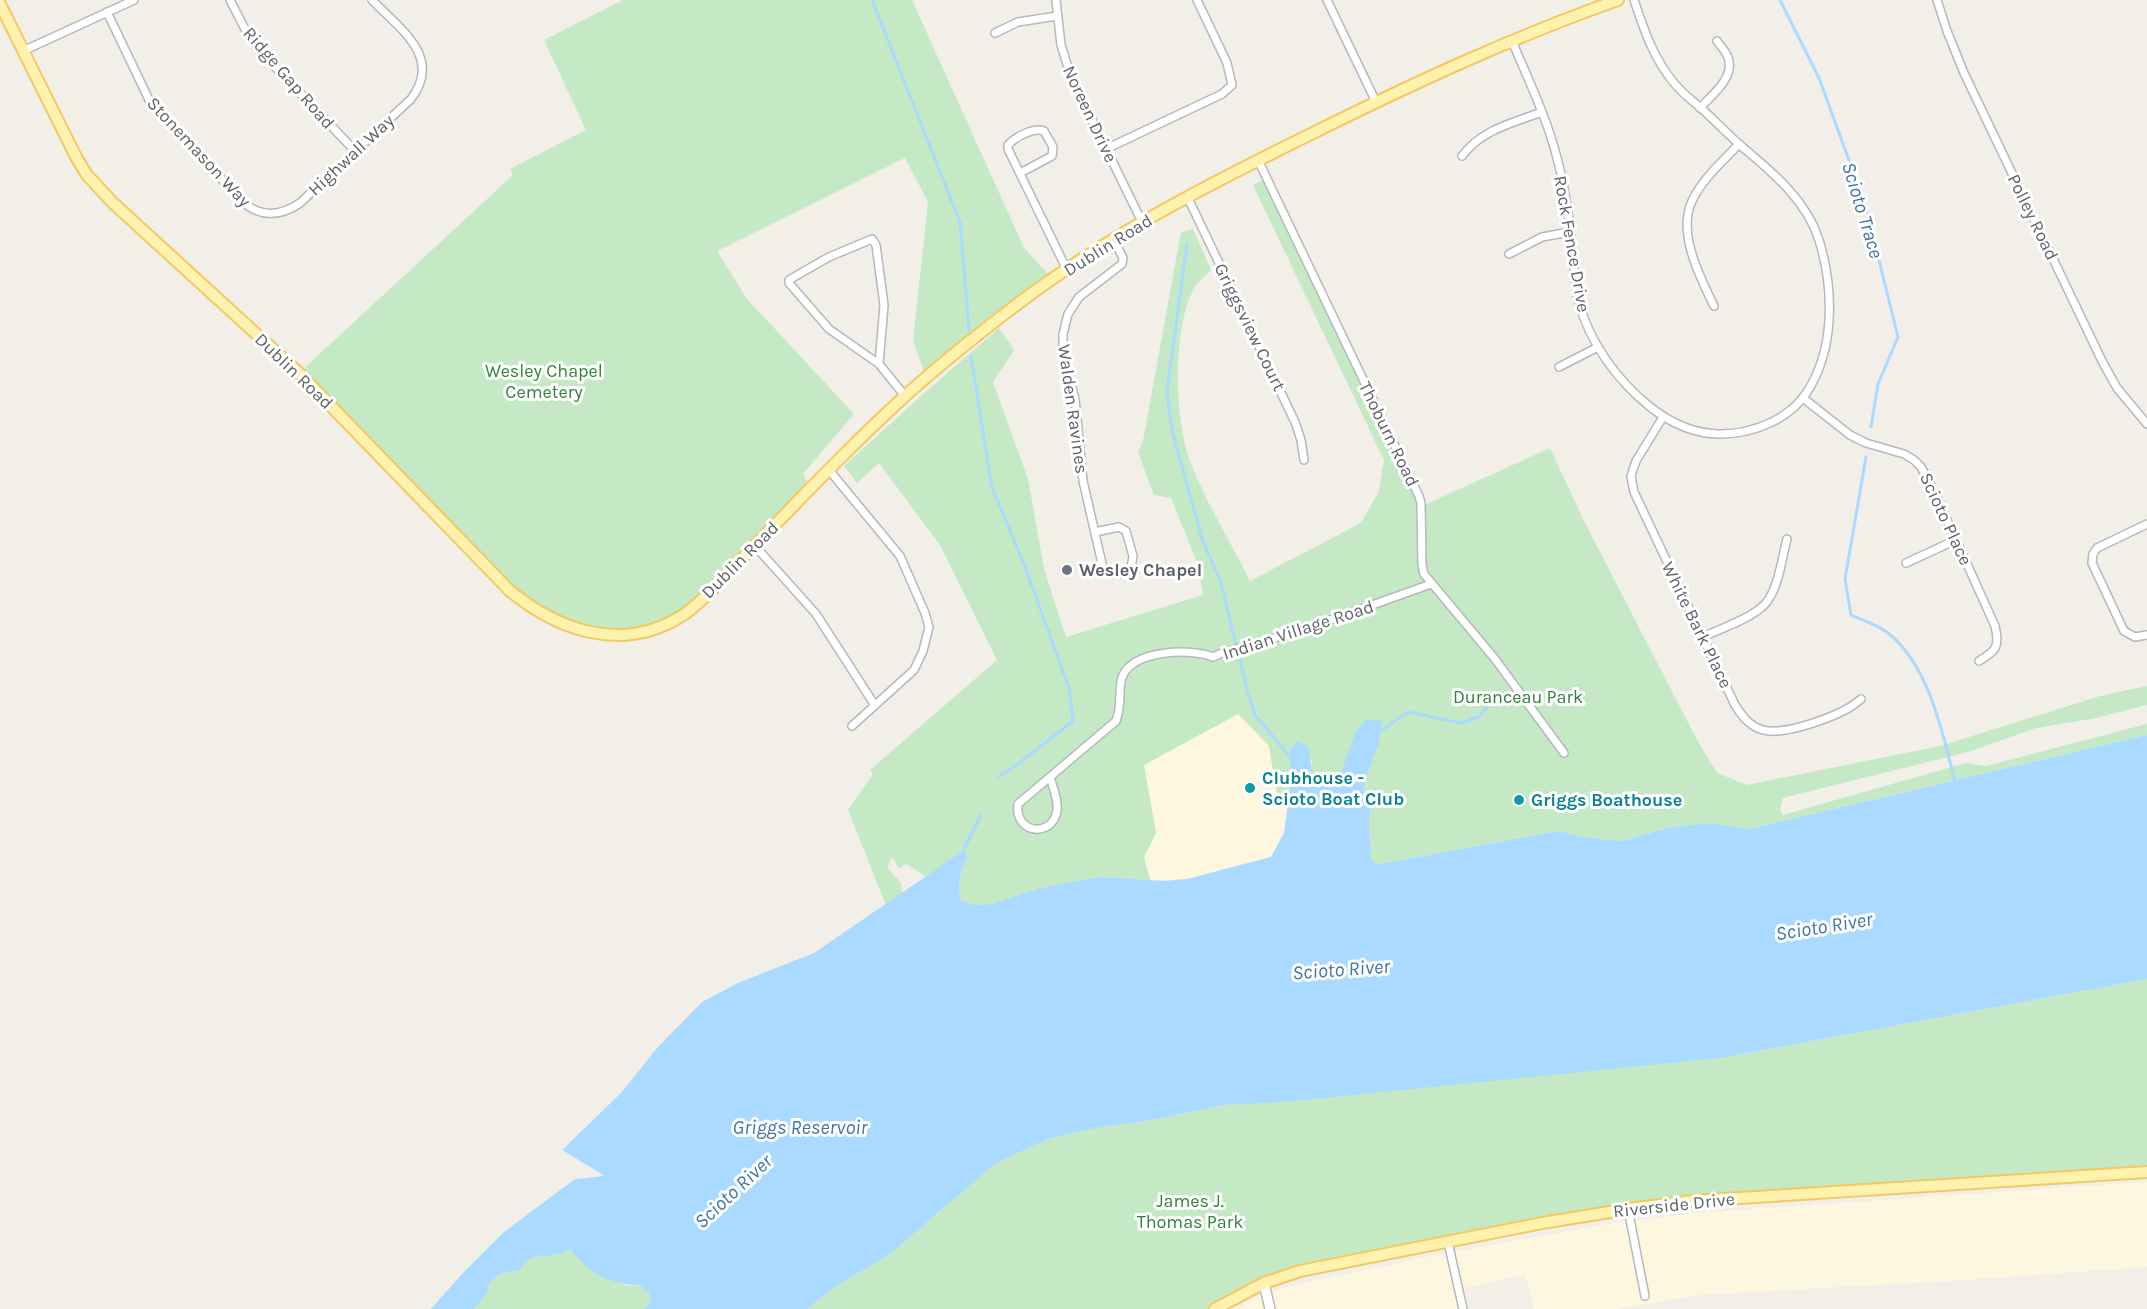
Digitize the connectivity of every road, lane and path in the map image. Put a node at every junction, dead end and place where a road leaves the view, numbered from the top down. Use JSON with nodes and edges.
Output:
{"nodes":[{"id":1,"x":134,"y":0,"type":"edge"},
{"id":2,"x":230,"y":0,"type":"edge"},
{"id":3,"x":372,"y":0,"type":"edge"},
{"id":4,"x":1056,"y":0,"type":"edge"},
{"id":5,"x":1197,"y":0,"type":"edge"},
{"id":6,"x":1327,"y":0,"type":"edge"},
{"id":7,"x":1618,"y":0,"type":"edge"},
{"id":8,"x":1634,"y":0,"type":"edge"},
{"id":9,"x":1937,"y":0,"type":"edge"},
{"id":10,"x":0,"y":4,"type":"edge"},
{"id":11,"x":107,"y":12,"type":"junction"},
{"id":12,"x":1057,"y":16,"type":"junction"},
{"id":13,"x":994,"y":33,"type":"dead end"},
{"id":14,"x":1512,"y":41,"type":"junction"},
{"id":15,"x":1717,"y":41,"type":"dead end"},
{"id":16,"x":22,"y":51,"type":"junction"},
{"id":17,"x":1376,"y":102,"type":"junction"},
{"id":18,"x":1700,"y":108,"type":"junction"},
{"id":19,"x":1542,"y":112,"type":"junction"},
{"id":20,"x":1739,"y":144,"type":"junction"},
{"id":21,"x":1106,"y":150,"type":"junction"},
{"id":22,"x":355,"y":151,"type":"junction"},
{"id":23,"x":1462,"y":156,"type":"dead end"},
{"id":24,"x":1258,"y":160,"type":"junction"},
{"id":25,"x":1020,"y":173,"type":"junction"},
{"id":26,"x":1187,"y":196,"type":"junction"},
{"id":27,"x":271,"y":214,"type":"joint"},
{"id":28,"x":1142,"y":222,"type":"junction"},
{"id":29,"x":1570,"y":232,"type":"junction"},
{"id":30,"x":1114,"y":240,"type":"junction"},
{"id":31,"x":1509,"y":254,"type":"dead end"},
{"id":32,"x":1067,"y":270,"type":"junction"},
{"id":33,"x":1714,"y":306,"type":"dead end"},
{"id":34,"x":1598,"y":347,"type":"junction"},
{"id":35,"x":879,"y":364,"type":"junction"},
{"id":36,"x":1559,"y":367,"type":"dead end"},
{"id":37,"x":905,"y":396,"type":"junction"},
{"id":38,"x":1803,"y":398,"type":"junction"},
{"id":39,"x":1663,"y":417,"type":"junction"},
{"id":40,"x":2147,"y":424,"type":"edge"},
{"id":41,"x":1304,"y":460,"type":"dead end"},
{"id":42,"x":829,"y":470,"type":"junction"},
{"id":43,"x":2147,"y":524,"type":"edge"},
{"id":44,"x":1095,"y":532,"type":"junction"},
{"id":45,"x":1788,"y":539,"type":"dead end"},
{"id":46,"x":1956,"y":540,"type":"junction"},
{"id":47,"x":755,"y":546,"type":"junction"},
{"id":48,"x":1906,"y":563,"type":"dead end"},
{"id":49,"x":1431,"y":584,"type":"junction"},
{"id":50,"x":2147,"y":635,"type":"edge"},
{"id":51,"x":1702,"y":637,"type":"junction"},
{"id":52,"x":1979,"y":661,"type":"dead end"},
{"id":53,"x":1861,"y":699,"type":"dead end"},
{"id":54,"x":874,"y":704,"type":"junction"},
{"id":55,"x":852,"y":726,"type":"dead end"},
{"id":56,"x":1564,"y":753,"type":"dead end"},
{"id":57,"x":1050,"y":777,"type":"junction"},
{"id":58,"x":2147,"y":1172,"type":"edge"},
{"id":59,"x":1628,"y":1209,"type":"junction"},
{"id":60,"x":1448,"y":1242,"type":"junction"},
{"id":61,"x":1264,"y":1283,"type":"junction"},
{"id":62,"x":1645,"y":1296,"type":"dead end"},
{"id":63,"x":1215,"y":1309,"type":"edge"},
{"id":64,"x":1270,"y":1309,"type":"edge"},
{"id":65,"x":1463,"y":1309,"type":"edge"}],
"edges":[{"from":1,"to":11,"type":"street"},
{"from":2,"to":22,"type":"street","name":"Ridge Gap Road"},
{"from":3,"to":22,"type":"street","name":"Highwall Way"},
{"from":4,"to":12,"type":"street","name":"Noreen Drive"},
{"from":5,"to":21,"type":"street"},
{"from":6,"to":17,"type":"street"},
{"from":7,"to":14,"type":"main road","name":"Dublin Road"},
{"from":8,"to":18,"type":"street"},
{"from":9,"to":40,"type":"street","name":"Polley Road"},
{"from":10,"to":16,"type":"main road","name":"Dublin Road"},
{"from":11,"to":16,"type":"street"},
{"from":11,"to":27,"type":"street","name":"Stonemason Way"},
{"from":12,"to":13,"type":"street"},
{"from":12,"to":21,"type":"street","name":"Noreen Drive"},
{"from":14,"to":17,"type":"main road","name":"Dublin Road"},
{"from":14,"to":19,"type":"street","name":"Rock Fence Drive"},
{"from":15,"to":18,"type":"street"},
{"from":16,"to":47,"type":"main road","name":"Dublin Road"},
{"from":17,"to":24,"type":"main road","name":"Dublin Road"},
{"from":18,"to":20,"type":"street"},
{"from":19,"to":23,"type":"street"},
{"from":19,"to":29,"type":"street","name":"Rock Fence Drive"},
{"from":20,"to":33,"type":"street"},
{"from":20,"to":38,"type":"street"},
{"from":21,"to":28,"type":"street","name":"Noreen Drive"},
{"from":22,"to":27,"type":"street","name":"Highwall Way"},
{"from":24,"to":26,"type":"main road","name":"Dublin Road"},
{"from":24,"to":49,"type":"street","name":"Thoburn Road"},
{"from":25,"to":25,"type":"street"},
{"from":25,"to":32,"type":"street"},
{"from":26,"to":28,"type":"main road","name":"Dublin Road"},
{"from":26,"to":41,"type":"street","name":"Griggsview Court"},
{"from":28,"to":30,"type":"main road","name":"Dublin Road"},
{"from":29,"to":31,"type":"street"},
{"from":29,"to":34,"type":"street","name":"Rock Fence Drive"},
{"from":30,"to":32,"type":"main road","name":"Dublin Road"},
{"from":30,"to":44,"type":"street","name":"Walden Ravines"},
{"from":32,"to":37,"type":"main road","name":"Dublin Road"},
{"from":34,"to":36,"type":"street"},
{"from":34,"to":39,"type":"street","name":"Rock Fence Drive"},
{"from":35,"to":35,"type":"street"},
{"from":35,"to":37,"type":"street"},
{"from":37,"to":42,"type":"main road","name":"Dublin Road"},
{"from":38,"to":39,"type":"street","name":"Rock Fence Drive"},
{"from":38,"to":46,"type":"street","name":"Scioto Place"},
{"from":39,"to":51,"type":"street","name":"White Bark Place"},
{"from":42,"to":47,"type":"main road","name":"Dublin Road"},
{"from":42,"to":54,"type":"street"},
{"from":43,"to":50,"type":"street"},
{"from":44,"to":44,"type":"street","name":"Walden Ravines"},
{"from":45,"to":51,"type":"street"},
{"from":46,"to":48,"type":"street"},
{"from":46,"to":52,"type":"street","name":"Scioto Place"},
{"from":47,"to":54,"type":"street"},
{"from":49,"to":56,"type":"street","name":"Thoburn Road"},
{"from":49,"to":57,"type":"street","name":"Indian Village Road"},
{"from":51,"to":53,"type":"street","name":"White Bark Place"},
{"from":54,"to":55,"type":"street"},
{"from":57,"to":57,"type":"street","name":"Indian Village Road"},
{"from":58,"to":59,"type":"main road","name":"Riverside Drive"},
{"from":59,"to":60,"type":"main road","name":"Riverside Drive"},
{"from":59,"to":62,"type":"street"},
{"from":60,"to":61,"type":"main road","name":"Riverside Drive"},
{"from":60,"to":65,"type":"street"},
{"from":61,"to":63,"type":"main road","name":"Riverside Drive"},
{"from":61,"to":64,"type":"main road"}]}
